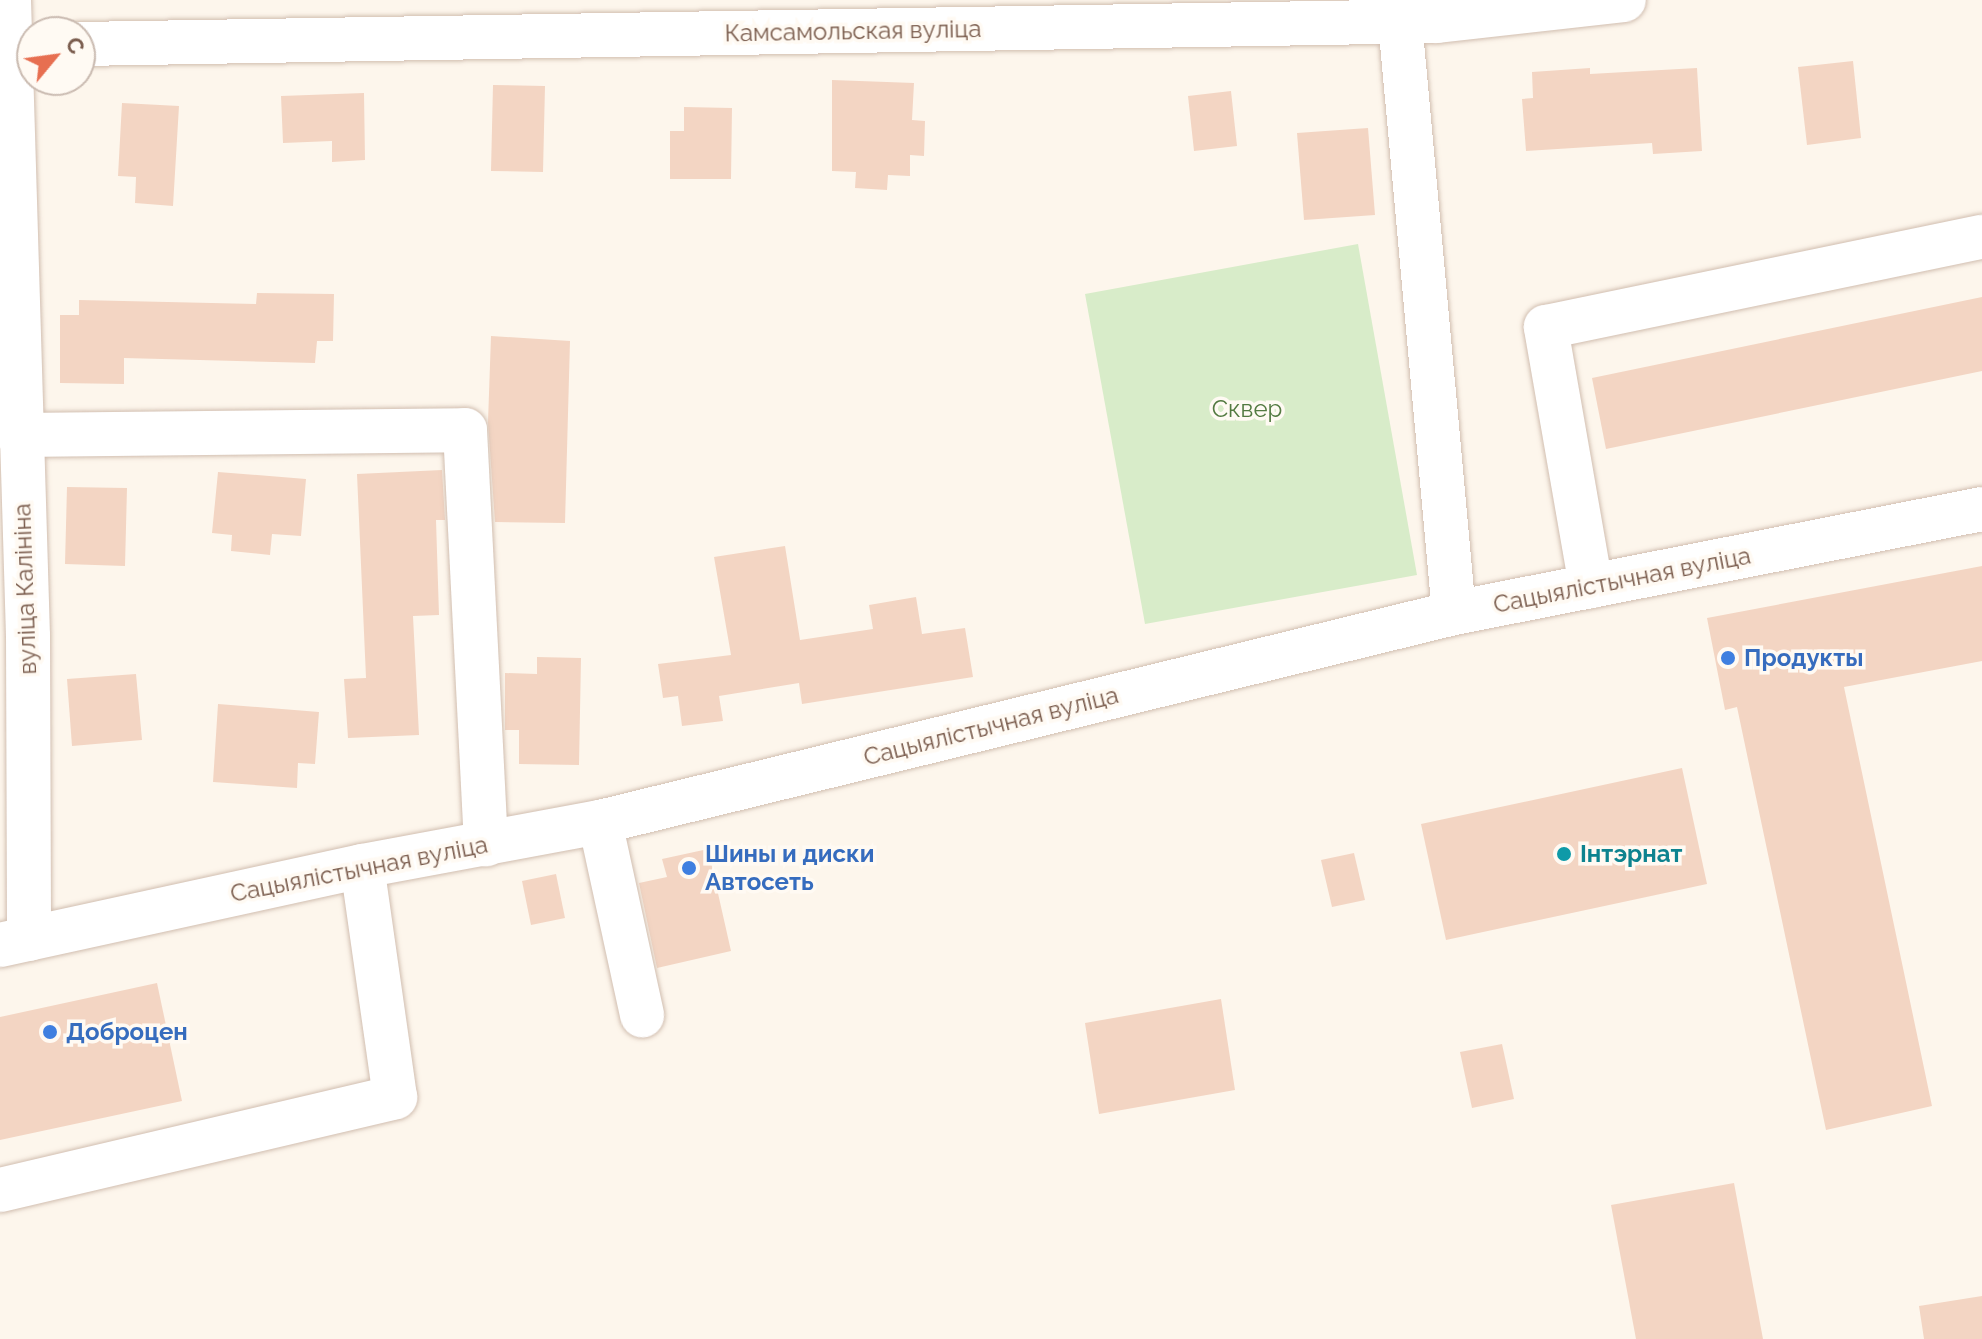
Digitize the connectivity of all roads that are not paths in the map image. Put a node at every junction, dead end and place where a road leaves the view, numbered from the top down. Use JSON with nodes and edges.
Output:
{"nodes":[{"id":1,"x":9,"y":0,"type":"edge"},
{"id":2,"x":1624,"y":0,"type":"edge"},
{"id":3,"x":1424,"y":14,"type":"edge"},
{"id":4,"x":96,"y":44,"type":"edge"},
{"id":5,"x":13,"y":46,"type":"edge"},
{"id":6,"x":1982,"y":237,"type":"edge"},
{"id":7,"x":18,"y":435,"type":"junction"},
{"id":8,"x":1982,"y":509,"type":"edge"},
{"id":9,"x":1591,"y":586,"type":"junction"},
{"id":10,"x":1454,"y":613,"type":"junction"},
{"id":11,"x":14,"y":637,"type":"edge"},
{"id":12,"x":600,"y":822,"type":"junction"},
{"id":13,"x":486,"y":844,"type":"junction"},
{"id":14,"x":362,"y":866,"type":"junction"},
{"id":15,"x":14,"y":942,"type":"edge"},
{"id":16,"x":642,"y":1015,"type":"dead end"},
{"id":17,"x":0,"y":1190,"type":"edge"}],
"edges":[{"from":1,"to":5,"type":"street","name":"вуліца Калініна"},
{"from":2,"to":3,"type":"street","name":"Камсамольская вуліца"},
{"from":3,"to":4,"type":"street","name":"Камсамольская вуліца"},
{"from":3,"to":10,"type":"street"},
{"from":5,"to":7,"type":"street","name":"вуліца Калініна"},
{"from":6,"to":9,"type":"street"},
{"from":7,"to":11,"type":"street","name":"вуліца Калініна"},
{"from":7,"to":13,"type":"street"},
{"from":8,"to":9,"type":"street","name":"Сацыялістычная вуліца"},
{"from":9,"to":10,"type":"street","name":"Сацыялістычная вуліца"},
{"from":10,"to":12,"type":"street","name":"Сацыялістычная вуліца"},
{"from":11,"to":15,"type":"street","name":"вуліца Калініна"},
{"from":12,"to":13,"type":"street","name":"Сацыялістычная вуліца"},
{"from":12,"to":16,"type":"street"},
{"from":13,"to":14,"type":"street","name":"Сацыялістычная вуліца"},
{"from":14,"to":15,"type":"street","name":"Сацыялістычная вуліца"},
{"from":14,"to":17,"type":"street"}]}
